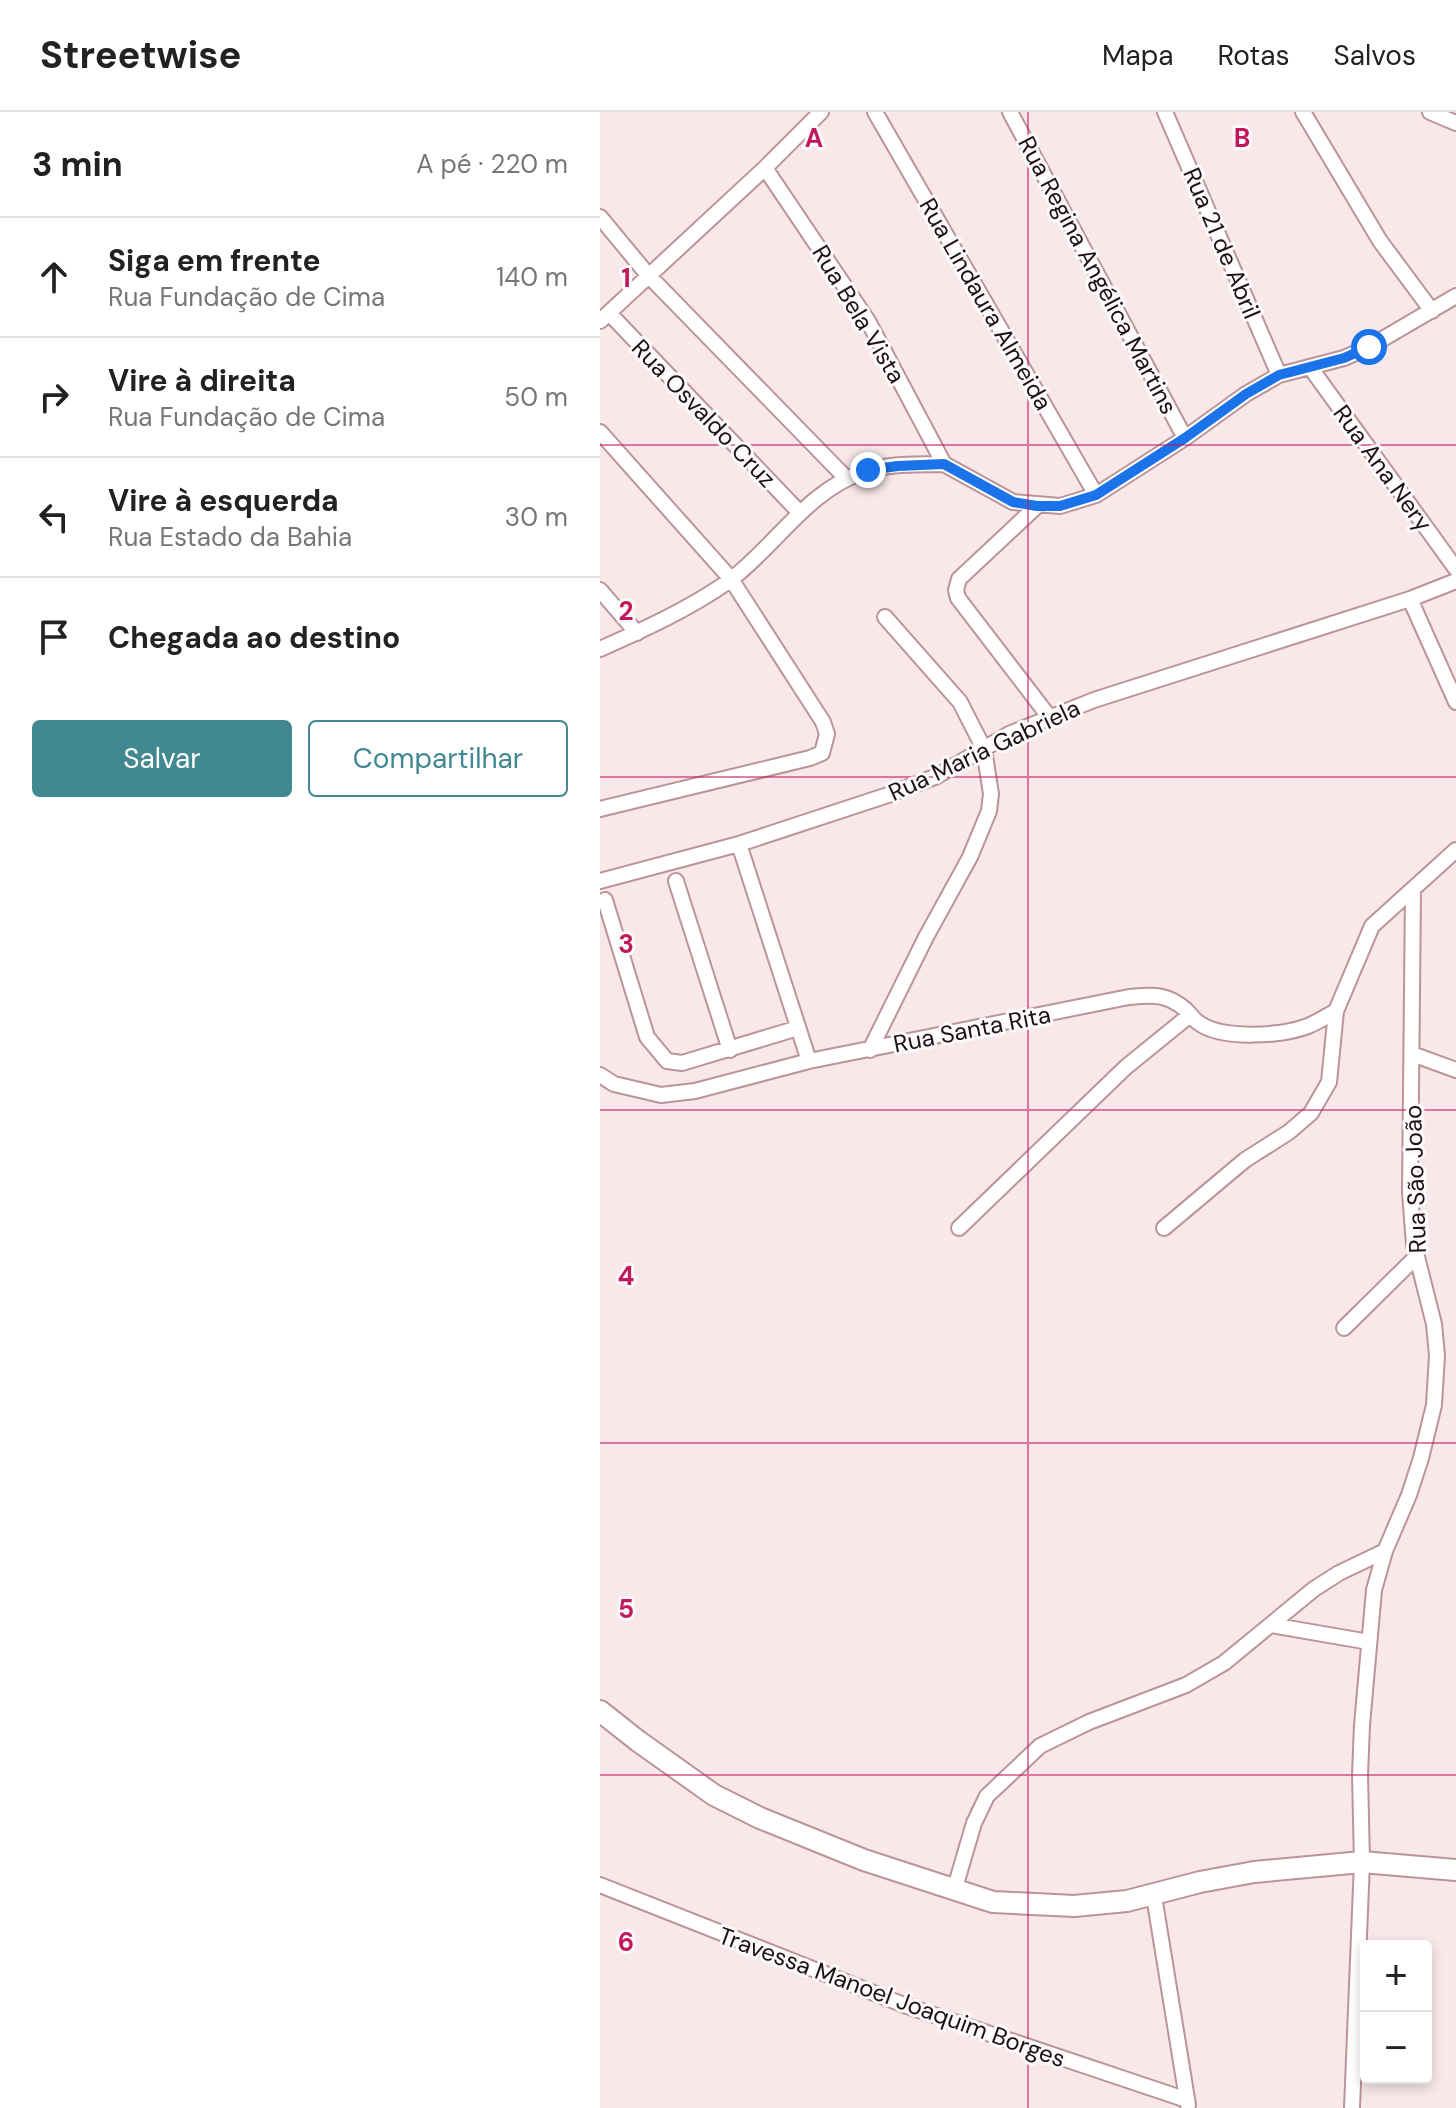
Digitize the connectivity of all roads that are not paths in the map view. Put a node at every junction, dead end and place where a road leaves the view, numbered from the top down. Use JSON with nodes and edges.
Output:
{"nodes":[{"id":1,"x":821,"y":112,"type":"edge"},
{"id":2,"x":875,"y":112,"type":"edge"},
{"id":3,"x":1010,"y":112,"type":"edge"},
{"id":4,"x":1165,"y":112,"type":"edge"},
{"id":5,"x":1303,"y":112,"type":"edge"},
{"id":6,"x":1430,"y":112,"type":"edge"},
{"id":7,"x":1456,"y":123,"type":"edge"},
{"id":8,"x":765,"y":168,"type":"junction"},
{"id":9,"x":600,"y":217,"type":"edge"},
{"id":10,"x":648,"y":275,"type":"junction"},
{"id":11,"x":1456,"y":296,"type":"edge"},
{"id":12,"x":1432,"y":311,"type":"junction"},
{"id":13,"x":604,"y":317,"type":"edge"},
{"id":14,"x":1310,"y":367,"type":"junction"},
{"id":15,"x":1279,"y":375,"type":"junction"},
{"id":16,"x":600,"y":432,"type":"edge"},
{"id":17,"x":1185,"y":438,"type":"junction"},
{"id":18,"x":944,"y":464,"type":"junction"},
{"id":19,"x":846,"y":478,"type":"junction"},
{"id":20,"x":1096,"y":495,"type":"junction"},
{"id":21,"x":1037,"y":506,"type":"junction"},
{"id":22,"x":800,"y":513,"type":"junction"},
{"id":23,"x":1456,"y":569,"type":"edge"},
{"id":24,"x":731,"y":579,"type":"junction"},
{"id":25,"x":1456,"y":581,"type":"edge"},
{"id":26,"x":600,"y":590,"type":"edge"},
{"id":27,"x":1410,"y":599,"type":"junction"},
{"id":28,"x":885,"y":617,"type":"dead end"},
{"id":29,"x":637,"y":633,"type":"junction"},
{"id":30,"x":600,"y":649,"type":"edge"},
{"id":31,"x":1456,"y":702,"type":"edge"},
{"id":32,"x":1050,"y":718,"type":"junction"},
{"id":33,"x":984,"y":749,"type":"junction"},
{"id":34,"x":600,"y":809,"type":"edge"},
{"id":35,"x":739,"y":844,"type":"junction"},
{"id":36,"x":1456,"y":850,"type":"edge"},
{"id":37,"x":600,"y":881,"type":"edge"},
{"id":38,"x":676,"y":881,"type":"dead end"},
{"id":39,"x":1413,"y":891,"type":"junction"},
{"id":40,"x":605,"y":900,"type":"dead end"},
{"id":41,"x":1336,"y":1011,"type":"junction"},
{"id":42,"x":1190,"y":1015,"type":"junction"},
{"id":43,"x":798,"y":1028,"type":"junction"},
{"id":44,"x":730,"y":1050,"type":"junction"},
{"id":45,"x":870,"y":1050,"type":"junction"},
{"id":46,"x":1412,"y":1054,"type":"junction"},
{"id":47,"x":809,"y":1061,"type":"junction"},
{"id":48,"x":1456,"y":1070,"type":"edge"},
{"id":49,"x":600,"y":1075,"type":"edge"},
{"id":50,"x":959,"y":1228,"type":"dead end"},
{"id":51,"x":1164,"y":1228,"type":"dead end"},
{"id":52,"x":1416,"y":1257,"type":"junction"},
{"id":53,"x":1344,"y":1328,"type":"dead end"},
{"id":54,"x":1385,"y":1551,"type":"junction"},
{"id":55,"x":1271,"y":1625,"type":"junction"},
{"id":56,"x":1369,"y":1642,"type":"junction"},
{"id":57,"x":600,"y":1711,"type":"edge"},
{"id":58,"x":1362,"y":1862,"type":"junction"},
{"id":59,"x":1456,"y":1870,"type":"edge"},
{"id":60,"x":600,"y":1885,"type":"edge"},
{"id":61,"x":954,"y":1891,"type":"junction"},
{"id":62,"x":1154,"y":1896,"type":"junction"},
{"id":63,"x":1188,"y":2104,"type":"edge"},
{"id":64,"x":1352,"y":2108,"type":"edge"}],
"edges":[{"from":1,"to":8,"type":"street"},
{"from":2,"to":20,"type":"street","name":"Rua Lindaura Almeida"},
{"from":3,"to":17,"type":"street","name":"Rua Regina Angélica Martins"},
{"from":4,"to":15,"type":"street","name":"Rua 21 de Abril"},
{"from":5,"to":12,"type":"street"},
{"from":6,"to":7,"type":"street"},
{"from":8,"to":10,"type":"street"},
{"from":8,"to":18,"type":"street","name":"Rua Bela Vista"},
{"from":9,"to":10,"type":"street"},
{"from":10,"to":13,"type":"street"},
{"from":10,"to":19,"type":"street"},
{"from":11,"to":12,"type":"street"},
{"from":12,"to":14,"type":"street"},
{"from":13,"to":22,"type":"street","name":"Rua Osvaldo Cruz"},
{"from":14,"to":15,"type":"street"},
{"from":14,"to":23,"type":"street","name":"Rua Ana Nery"},
{"from":15,"to":17,"type":"street"},
{"from":16,"to":24,"type":"street"},
{"from":17,"to":20,"type":"street"},
{"from":18,"to":19,"type":"street"},
{"from":18,"to":21,"type":"street"},
{"from":19,"to":22,"type":"street"},
{"from":20,"to":21,"type":"street"},
{"from":21,"to":32,"type":"street"},
{"from":22,"to":24,"type":"street"},
{"from":24,"to":29,"type":"street"},
{"from":24,"to":34,"type":"street"},
{"from":25,"to":27,"type":"street","name":"Rua Maria Gabriela"},
{"from":26,"to":29,"type":"street"},
{"from":27,"to":31,"type":"street"},
{"from":27,"to":32,"type":"street","name":"Rua Maria Gabriela"},
{"from":28,"to":33,"type":"street"},
{"from":29,"to":30,"type":"street"},
{"from":32,"to":33,"type":"street","name":"Rua Maria Gabriela"},
{"from":33,"to":35,"type":"street","name":"Rua Maria Gabriela"},
{"from":33,"to":45,"type":"street"},
{"from":35,"to":37,"type":"street","name":"Rua Maria Gabriela"},
{"from":35,"to":43,"type":"street"},
{"from":36,"to":39,"type":"street"},
{"from":38,"to":44,"type":"street"},
{"from":39,"to":41,"type":"street"},
{"from":39,"to":46,"type":"street","name":"Rua São João"},
{"from":40,"to":44,"type":"street"},
{"from":41,"to":42,"type":"street","name":"Rua Santa Rita"},
{"from":41,"to":51,"type":"street"},
{"from":42,"to":45,"type":"street","name":"Rua Santa Rita"},
{"from":42,"to":50,"type":"street"},
{"from":43,"to":44,"type":"street"},
{"from":43,"to":47,"type":"street"},
{"from":45,"to":47,"type":"street","name":"Rua Santa Rita"},
{"from":46,"to":48,"type":"street"},
{"from":46,"to":52,"type":"street","name":"Rua São João"},
{"from":47,"to":49,"type":"street","name":"Rua Santa Rita"},
{"from":52,"to":53,"type":"street"},
{"from":52,"to":54,"type":"street","name":"Rua São João"},
{"from":54,"to":55,"type":"street"},
{"from":54,"to":56,"type":"street","name":"Rua São João"},
{"from":55,"to":56,"type":"street"},
{"from":55,"to":61,"type":"street"},
{"from":56,"to":58,"type":"street","name":"Rua São João"},
{"from":57,"to":61,"type":"street"},
{"from":58,"to":59,"type":"street"},
{"from":58,"to":62,"type":"street"},
{"from":58,"to":64,"type":"street","name":"Rua São João"},
{"from":60,"to":63,"type":"street","name":"Travessa Manoel Joaquim Borges"},
{"from":61,"to":62,"type":"street"},
{"from":62,"to":63,"type":"street"}]}
